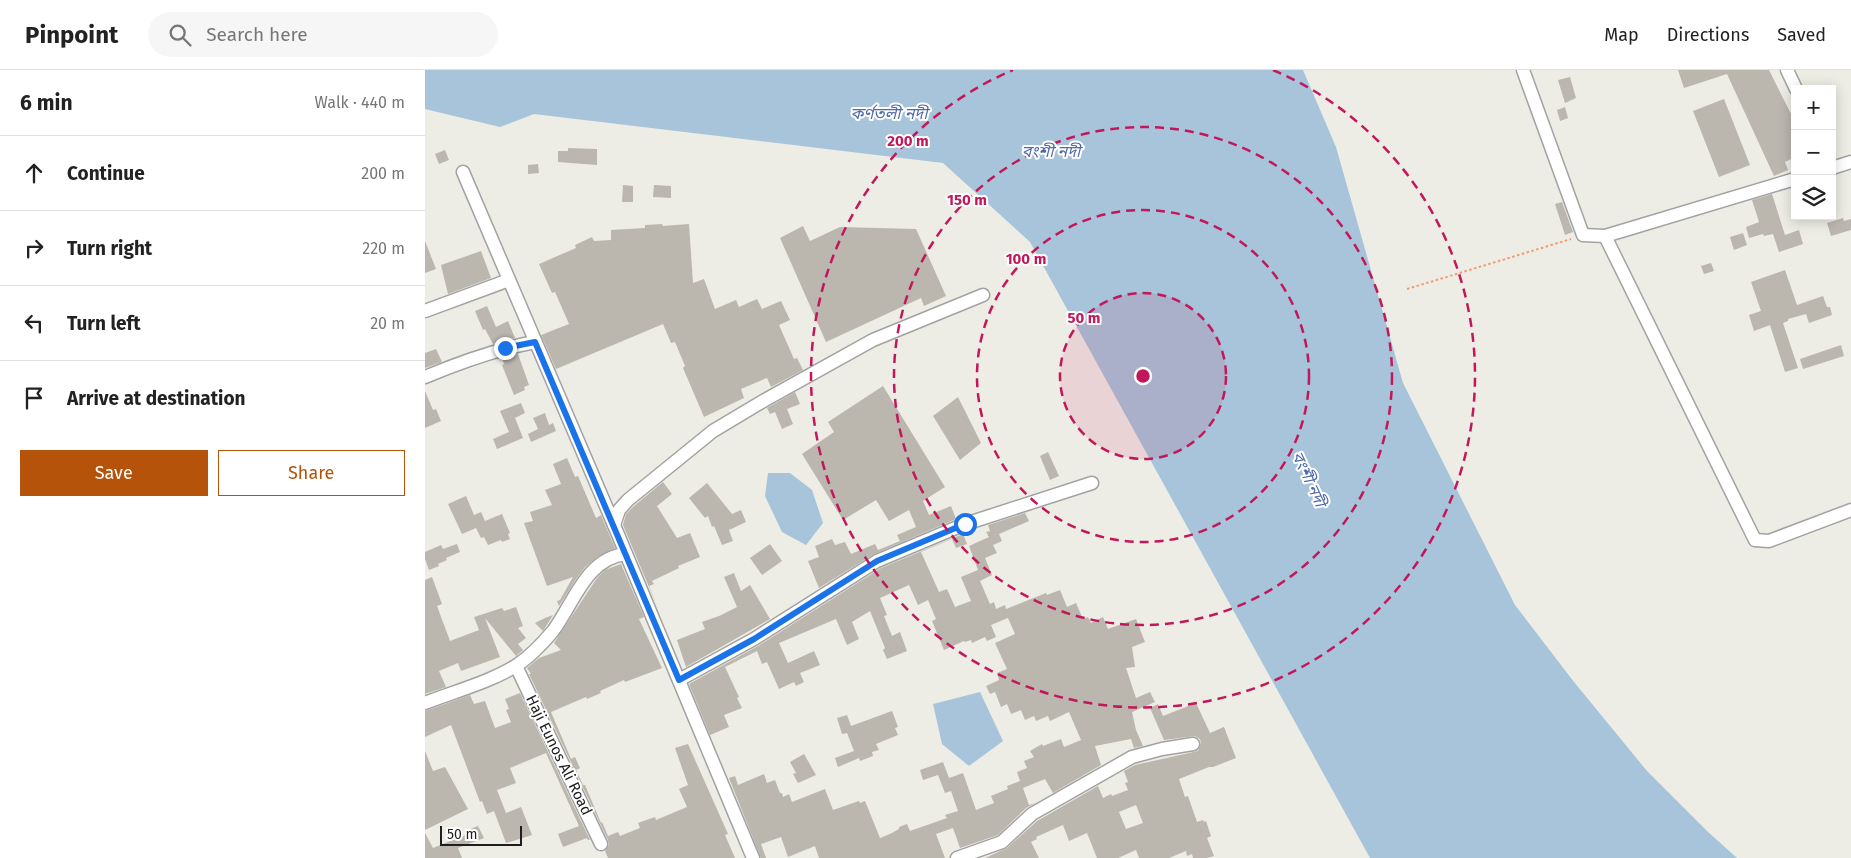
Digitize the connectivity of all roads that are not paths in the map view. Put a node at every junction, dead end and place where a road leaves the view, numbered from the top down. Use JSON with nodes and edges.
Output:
{"nodes":[{"id":1,"x":1523,"y":70,"type":"edge"},
{"id":2,"x":1787,"y":70,"type":"edge"},
{"id":3,"x":1794,"y":85,"type":"edge"},
{"id":4,"x":1851,"y":162,"type":"edge"},
{"id":5,"x":1836,"y":165,"type":"edge"},
{"id":6,"x":463,"y":172,"type":"dead end"},
{"id":7,"x":1791,"y":180,"type":"edge"},
{"id":8,"x":1605,"y":236,"type":"junction"},
{"id":9,"x":509,"y":280,"type":"junction"},
{"id":10,"x":983,"y":295,"type":"dead end"},
{"id":11,"x":425,"y":311,"type":"edge"},
{"id":12,"x":535,"y":342,"type":"junction"},
{"id":13,"x":425,"y":377,"type":"edge"},
{"id":14,"x":1092,"y":483,"type":"dead end"},
{"id":15,"x":1851,"y":510,"type":"edge"},
{"id":16,"x":614,"y":525,"type":"junction"},
{"id":17,"x":626,"y":554,"type":"junction"},
{"id":18,"x":516,"y":666,"type":"junction"},
{"id":19,"x":679,"y":680,"type":"junction"},
{"id":20,"x":425,"y":702,"type":"edge"},
{"id":21,"x":1193,"y":744,"type":"dead end"},
{"id":22,"x":601,"y":844,"type":"dead end"},
{"id":23,"x":753,"y":858,"type":"edge"},
{"id":24,"x":957,"y":858,"type":"edge"}],
"edges":[{"from":1,"to":8,"type":"street"},
{"from":2,"to":3,"type":"street"},
{"from":4,"to":5,"type":"street"},
{"from":6,"to":9,"type":"street"},
{"from":7,"to":8,"type":"street"},
{"from":8,"to":15,"type":"street"},
{"from":9,"to":11,"type":"street"},
{"from":9,"to":12,"type":"street"},
{"from":10,"to":16,"type":"street"},
{"from":12,"to":13,"type":"street"},
{"from":12,"to":16,"type":"street"},
{"from":14,"to":19,"type":"street"},
{"from":16,"to":17,"type":"street"},
{"from":17,"to":18,"type":"street"},
{"from":17,"to":19,"type":"street"},
{"from":18,"to":20,"type":"street"},
{"from":18,"to":22,"type":"street","name":"Haji Eunos Ali Road"},
{"from":19,"to":23,"type":"street"},
{"from":21,"to":24,"type":"street"}]}
